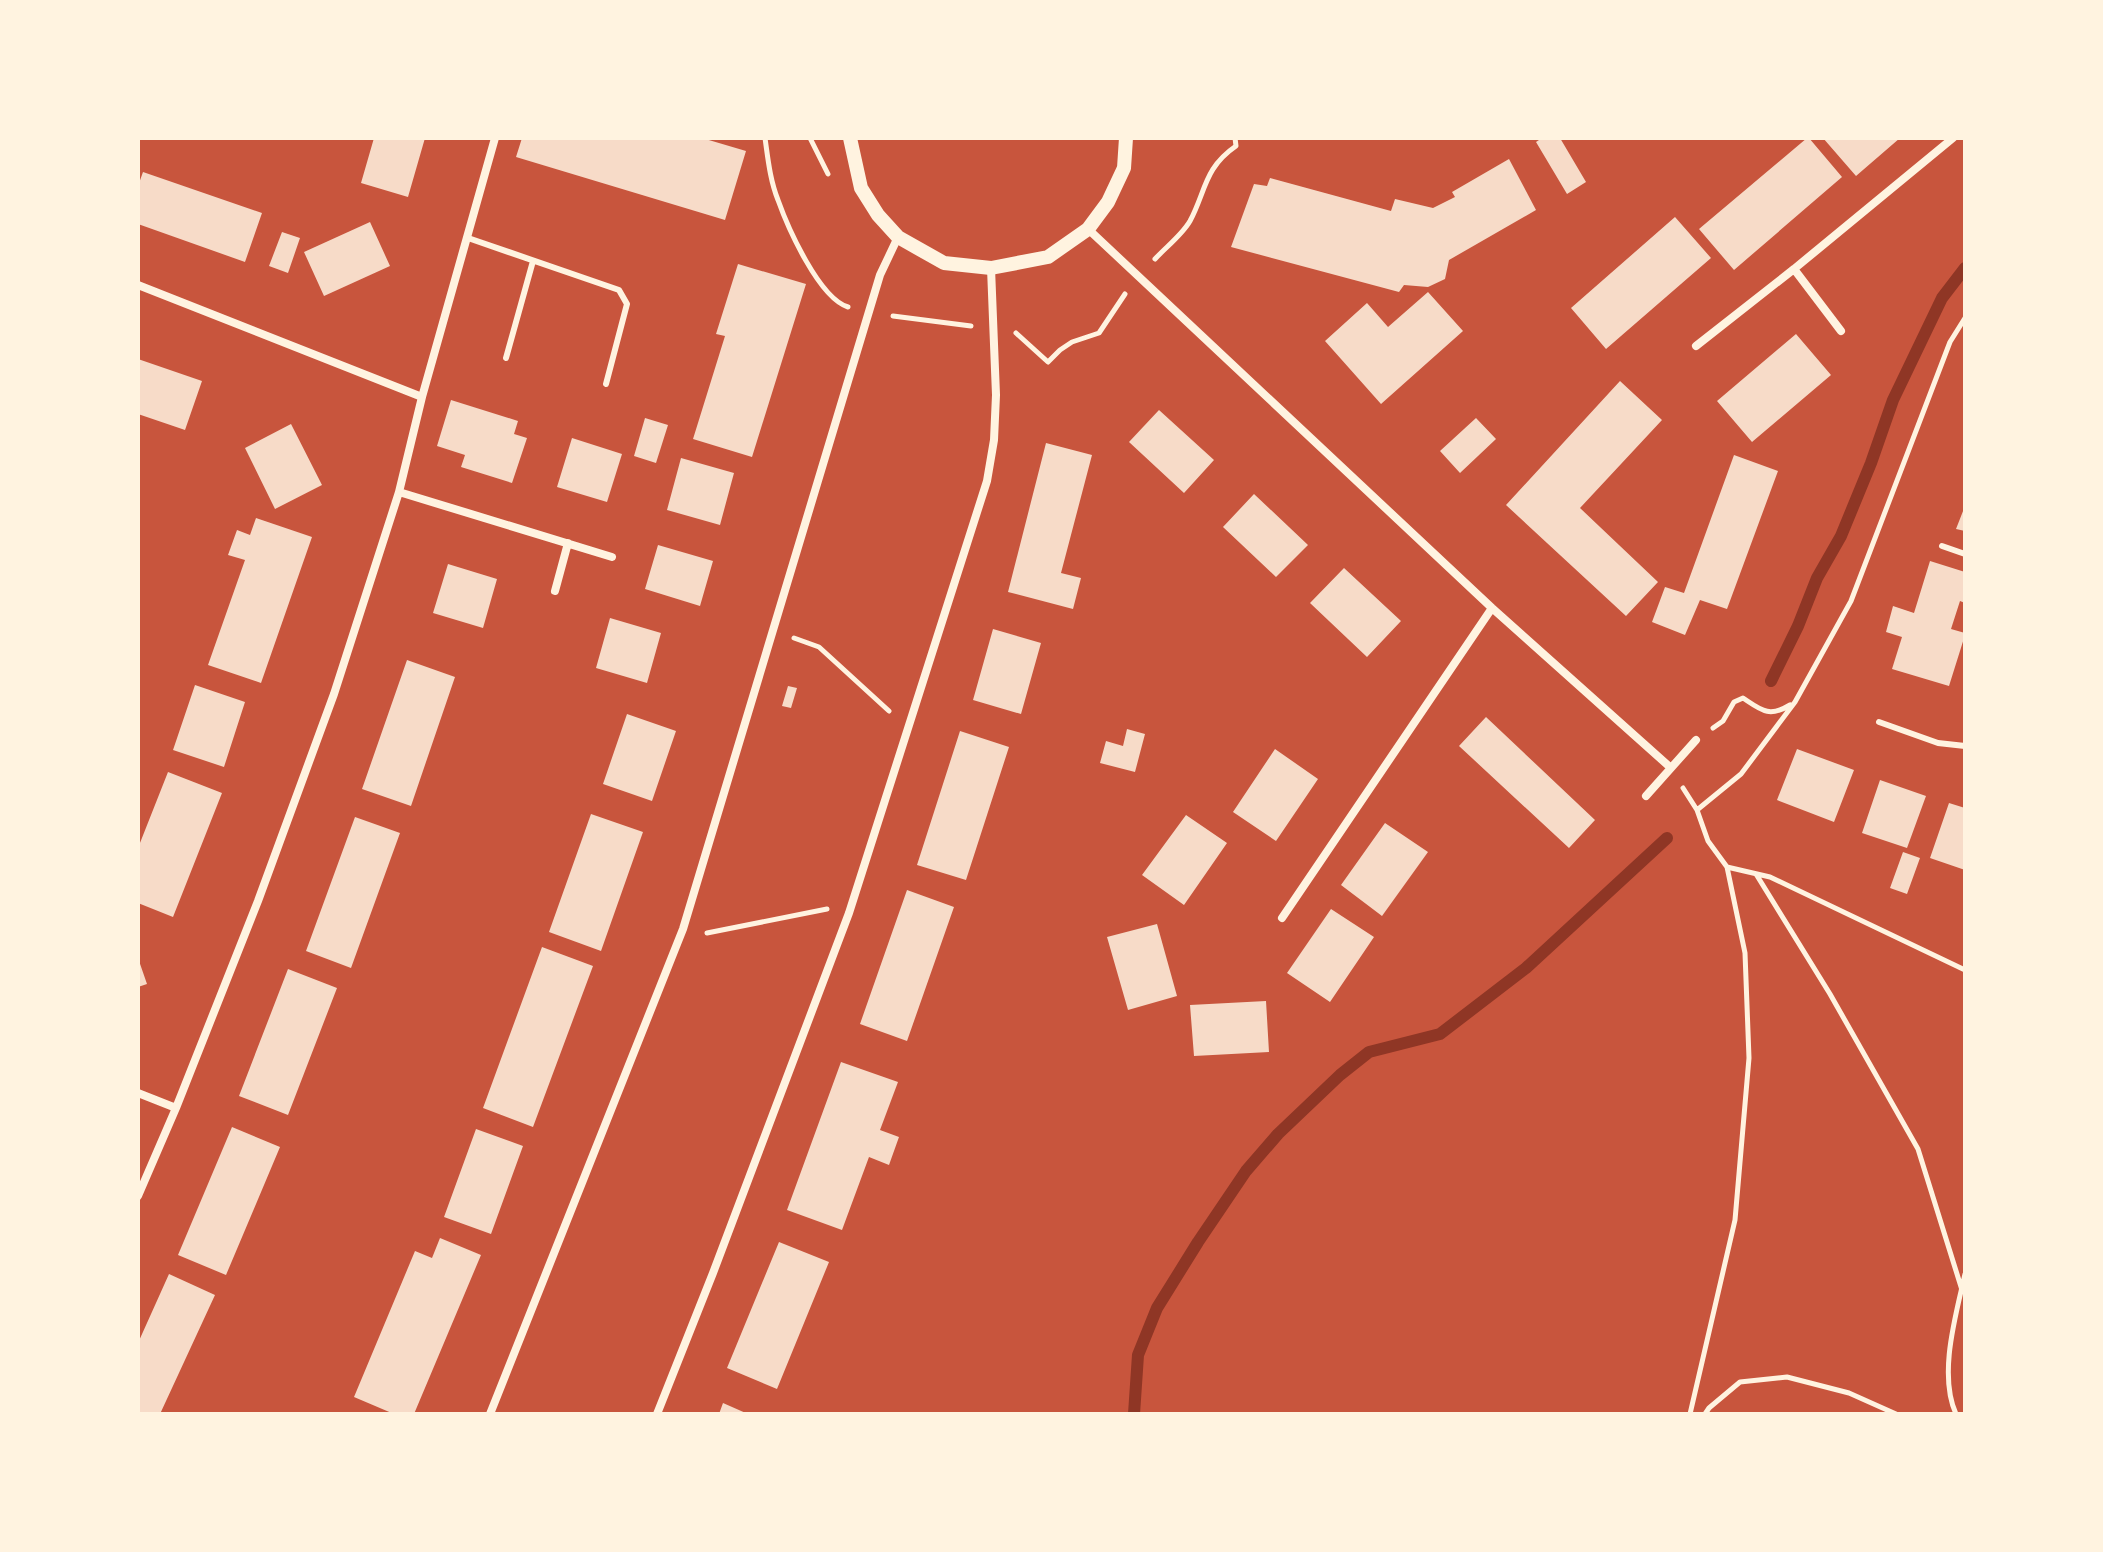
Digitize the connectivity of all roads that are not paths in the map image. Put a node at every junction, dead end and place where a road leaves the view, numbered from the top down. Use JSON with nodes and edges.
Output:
{"nodes":[{"id":1,"x":495,"y":138,"type":"edge"},
{"id":2,"x":850,"y":138,"type":"edge"},
{"id":3,"x":1126,"y":138,"type":"edge"},
{"id":4,"x":1953,"y":138,"type":"edge"},
{"id":5,"x":1088,"y":229,"type":"junction"},
{"id":6,"x":898,"y":237,"type":"junction"},
{"id":7,"x":468,"y":238,"type":"junction"},
{"id":8,"x":533,"y":261,"type":"junction"},
{"id":9,"x":991,"y":268,"type":"junction"},
{"id":10,"x":1794,"y":269,"type":"junction"},
{"id":11,"x":138,"y":285,"type":"edge"},
{"id":12,"x":1841,"y":331,"type":"dead end"},
{"id":13,"x":1696,"y":346,"type":"dead end"},
{"id":14,"x":506,"y":358,"type":"dead end"},
{"id":15,"x":606,"y":384,"type":"dead end"},
{"id":16,"x":422,"y":397,"type":"junction"},
{"id":17,"x":399,"y":492,"type":"junction"},
{"id":18,"x":568,"y":543,"type":"junction"},
{"id":19,"x":1942,"y":546,"type":"dead end"},
{"id":20,"x":1965,"y":554,"type":"edge"},
{"id":21,"x":612,"y":557,"type":"dead end"},
{"id":22,"x":555,"y":591,"type":"dead end"},
{"id":23,"x":1492,"y":608,"type":"junction"},
{"id":24,"x":1879,"y":722,"type":"dead end"},
{"id":25,"x":1696,"y":740,"type":"road end"},
{"id":26,"x":1965,"y":746,"type":"edge"},
{"id":27,"x":1671,"y":768,"type":"junction"},
{"id":28,"x":1646,"y":796,"type":"dead end"},
{"id":29,"x":1282,"y":918,"type":"dead end"},
{"id":30,"x":138,"y":1093,"type":"edge"},
{"id":31,"x":176,"y":1108,"type":"junction"},
{"id":32,"x":138,"y":1196,"type":"edge"},
{"id":33,"x":490,"y":1414,"type":"edge"},
{"id":34,"x":657,"y":1414,"type":"edge"}],
"edges":[{"from":1,"to":7,"type":"street"},
{"from":2,"to":6,"type":"street"},
{"from":3,"to":5,"type":"street"},
{"from":4,"to":10,"type":"street"},
{"from":5,"to":9,"type":"street"},
{"from":5,"to":23,"type":"street"},
{"from":6,"to":9,"type":"street"},
{"from":6,"to":33,"type":"street"},
{"from":7,"to":8,"type":"lane"},
{"from":7,"to":16,"type":"street"},
{"from":8,"to":14,"type":"lane"},
{"from":8,"to":15,"type":"lane"},
{"from":9,"to":34,"type":"street"},
{"from":10,"to":12,"type":"street"},
{"from":10,"to":13,"type":"street"},
{"from":11,"to":16,"type":"street"},
{"from":16,"to":17,"type":"street"},
{"from":17,"to":18,"type":"street"},
{"from":17,"to":31,"type":"street"},
{"from":18,"to":21,"type":"street"},
{"from":18,"to":22,"type":"street"},
{"from":19,"to":20,"type":"lane"},
{"from":23,"to":27,"type":"street"},
{"from":23,"to":29,"type":"street"},
{"from":24,"to":26,"type":"lane"},
{"from":25,"to":27,"type":"street"},
{"from":27,"to":28,"type":"street"},
{"from":30,"to":31,"type":"street"},
{"from":31,"to":32,"type":"street"}]}
